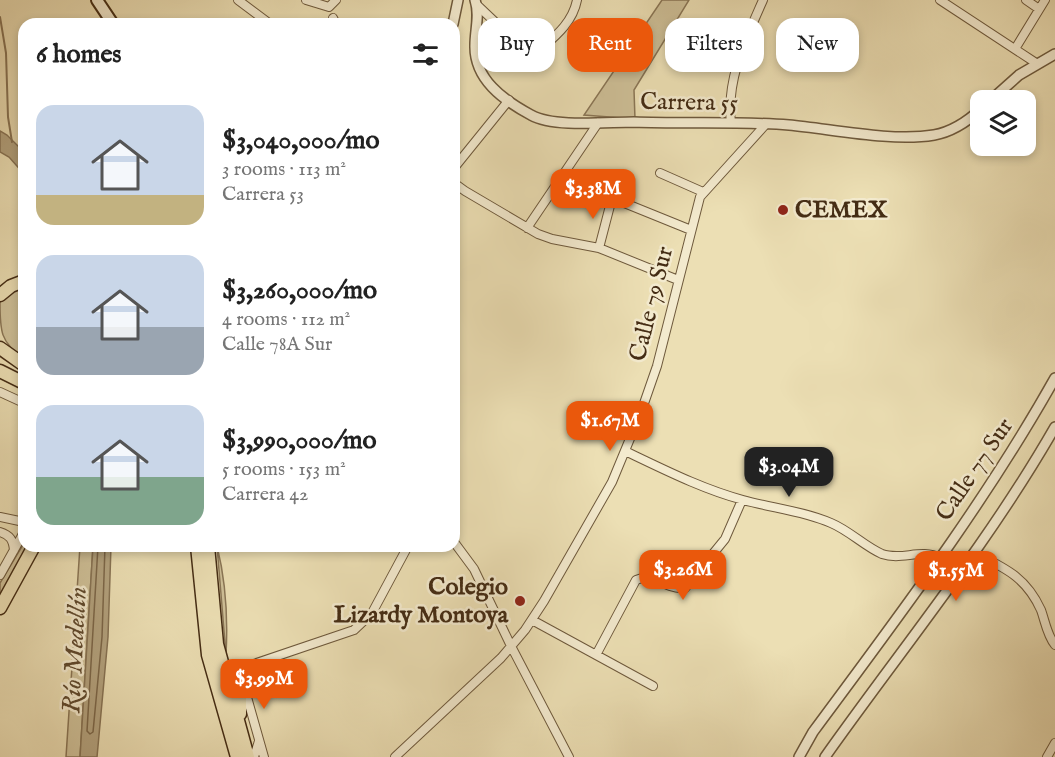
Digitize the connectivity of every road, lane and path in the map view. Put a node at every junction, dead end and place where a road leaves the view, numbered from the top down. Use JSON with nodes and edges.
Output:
{"nodes":[{"id":1,"x":97,"y":0,"type":"edge"},
{"id":2,"x":238,"y":0,"type":"edge"},
{"id":3,"x":306,"y":0,"type":"edge"},
{"id":4,"x":336,"y":0,"type":"edge"},
{"id":5,"x":458,"y":0,"type":"edge"},
{"id":6,"x":577,"y":0,"type":"edge"},
{"id":7,"x":763,"y":0,"type":"edge"},
{"id":8,"x":940,"y":0,"type":"edge"},
{"id":9,"x":1026,"y":0,"type":"edge"},
{"id":10,"x":1045,"y":0,"type":"edge"},
{"id":11,"x":476,"y":3,"type":"edge"},
{"id":12,"x":1039,"y":9,"type":"junction"},
{"id":13,"x":109,"y":18,"type":"edge"},
{"id":14,"x":262,"y":18,"type":"edge"},
{"id":15,"x":454,"y":18,"type":"edge"},
{"id":16,"x":1015,"y":49,"type":"junction"},
{"id":17,"x":1055,"y":54,"type":"edge"},
{"id":18,"x":1036,"y":63,"type":"junction"},
{"id":19,"x":1002,"y":90,"type":"edge"},
{"id":20,"x":509,"y":100,"type":"junction"},
{"id":21,"x":970,"y":117,"type":"edge"},
{"id":22,"x":598,"y":123,"type":"junction"},
{"id":23,"x":731,"y":123,"type":"junction"},
{"id":24,"x":766,"y":124,"type":"junction"},
{"id":25,"x":460,"y":161,"type":"edge"},
{"id":26,"x":660,"y":172,"type":"dead end"},
{"id":27,"x":460,"y":187,"type":"edge"},
{"id":28,"x":703,"y":192,"type":"junction"},
{"id":29,"x":527,"y":228,"type":"junction"},
{"id":30,"x":690,"y":230,"type":"junction"},
{"id":31,"x":599,"y":248,"type":"junction"},
{"id":32,"x":678,"y":279,"type":"junction"},
{"id":33,"x":18,"y":283,"type":"edge"},
{"id":34,"x":0,"y":295,"type":"edge"},
{"id":35,"x":0,"y":346,"type":"edge"},
{"id":36,"x":18,"y":362,"type":"edge"},
{"id":37,"x":0,"y":371,"type":"edge"},
{"id":38,"x":1055,"y":378,"type":"edge"},
{"id":39,"x":18,"y":380,"type":"edge"},
{"id":40,"x":0,"y":392,"type":"edge"},
{"id":41,"x":18,"y":400,"type":"edge"},
{"id":42,"x":1055,"y":427,"type":"edge"},
{"id":43,"x":625,"y":451,"type":"junction"},
{"id":44,"x":742,"y":500,"type":"junction"},
{"id":45,"x":0,"y":517,"type":"edge"},
{"id":46,"x":18,"y":521,"type":"edge"},
{"id":47,"x":0,"y":532,"type":"edge"},
{"id":48,"x":18,"y":543,"type":"edge"},
{"id":49,"x":14,"y":550,"type":"junction"},
{"id":50,"x":460,"y":550,"type":"edge"},
{"id":51,"x":31,"y":552,"type":"edge"},
{"id":52,"x":198,"y":552,"type":"edge"},
{"id":53,"x":208,"y":552,"type":"edge"},
{"id":54,"x":405,"y":552,"type":"edge"},
{"id":55,"x":975,"y":553,"type":"junction"},
{"id":56,"x":940,"y":558,"type":"junction"},
{"id":57,"x":0,"y":575,"type":"edge"},
{"id":58,"x":0,"y":608,"type":"edge"},
{"id":59,"x":532,"y":620,"type":"junction"},
{"id":60,"x":1055,"y":645,"type":"edge"},
{"id":61,"x":511,"y":646,"type":"junction"},
{"id":62,"x":596,"y":655,"type":"junction"},
{"id":63,"x":232,"y":671,"type":"junction"},
{"id":64,"x":653,"y":686,"type":"dead end"},
{"id":65,"x":234,"y":728,"type":"junction"},
{"id":66,"x":259,"y":740,"type":"junction"},
{"id":67,"x":1055,"y":743,"type":"edge"},
{"id":68,"x":237,"y":757,"type":"edge"},
{"id":69,"x":248,"y":757,"type":"edge"},
{"id":70,"x":254,"y":757,"type":"edge"},
{"id":71,"x":264,"y":757,"type":"edge"},
{"id":72,"x":395,"y":757,"type":"edge"},
{"id":73,"x":569,"y":757,"type":"edge"},
{"id":74,"x":799,"y":757,"type":"edge"},
{"id":75,"x":825,"y":757,"type":"edge"},
{"id":76,"x":1047,"y":757,"type":"edge"}],
"edges":[{"from":1,"to":13,"type":"main road"},
{"from":2,"to":14,"type":"street"},
{"from":3,"to":4,"type":"street"},
{"from":5,"to":15,"type":"street"},
{"from":6,"to":11,"type":"street"},
{"from":7,"to":23,"type":"street"},
{"from":8,"to":16,"type":"street"},
{"from":9,"to":12,"type":"street"},
{"from":10,"to":12,"type":"street"},
{"from":11,"to":20,"type":"street","name":"Carrera 55"},
{"from":12,"to":16,"type":"street"},
{"from":16,"to":18,"type":"street"},
{"from":17,"to":18,"type":"street"},
{"from":18,"to":19,"type":"street"},
{"from":20,"to":22,"type":"street","name":"Carrera 55"},
{"from":20,"to":25,"type":"street"},
{"from":21,"to":24,"type":"street","name":"Carrera 55"},
{"from":22,"to":23,"type":"street","name":"Carrera 55"},
{"from":22,"to":29,"type":"street"},
{"from":23,"to":24,"type":"street","name":"Carrera 55"},
{"from":24,"to":28,"type":"street","name":"Calle 79 Sur"},
{"from":26,"to":28,"type":"street"},
{"from":27,"to":29,"type":"street"},
{"from":28,"to":30,"type":"street","name":"Calle 79 Sur"},
{"from":29,"to":31,"type":"street"},
{"from":30,"to":31,"type":"street"},
{"from":30,"to":32,"type":"street","name":"Calle 79 Sur"},
{"from":31,"to":32,"type":"street"},
{"from":32,"to":43,"type":"street","name":"Calle 79 Sur"},
{"from":33,"to":34,"type":"highway"},
{"from":35,"to":36,"type":"highway"},
{"from":37,"to":39,"type":"highway"},
{"from":38,"to":56,"type":"street","name":"Calle 77 Sur"},
{"from":40,"to":41,"type":"street"},
{"from":42,"to":55,"type":"street","name":"Calle 77 Sur"},
{"from":43,"to":44,"type":"street"},
{"from":43,"to":59,"type":"street","name":"Calle 79 Sur"},
{"from":44,"to":56,"type":"street"},
{"from":44,"to":62,"type":"street"},
{"from":45,"to":46,"type":"street"},
{"from":47,"to":49,"type":"street"},
{"from":48,"to":49,"type":"street"},
{"from":49,"to":57,"type":"street"},
{"from":50,"to":61,"type":"street"},
{"from":51,"to":58,"type":"highway"},
{"from":52,"to":65,"type":"highway"},
{"from":53,"to":63,"type":"highway"},
{"from":54,"to":63,"type":"street"},
{"from":55,"to":60,"type":"street"},
{"from":55,"to":75,"type":"street","name":"Calle 77 Sur"},
{"from":56,"to":74,"type":"street","name":"Calle 77 Sur"},
{"from":59,"to":61,"type":"street","name":"Calle 79 Sur"},
{"from":59,"to":62,"type":"street"},
{"from":61,"to":72,"type":"street","name":"Calle 79 Sur"},
{"from":61,"to":73,"type":"street"},
{"from":62,"to":64,"type":"street"},
{"from":63,"to":65,"type":"highway"},
{"from":63,"to":65,"type":"highway"},
{"from":63,"to":66,"type":"street"},
{"from":65,"to":68,"type":"highway"},
{"from":65,"to":69,"type":"highway"},
{"from":66,"to":70,"type":"street"},
{"from":66,"to":71,"type":"street"},
{"from":67,"to":76,"type":"street"}]}
